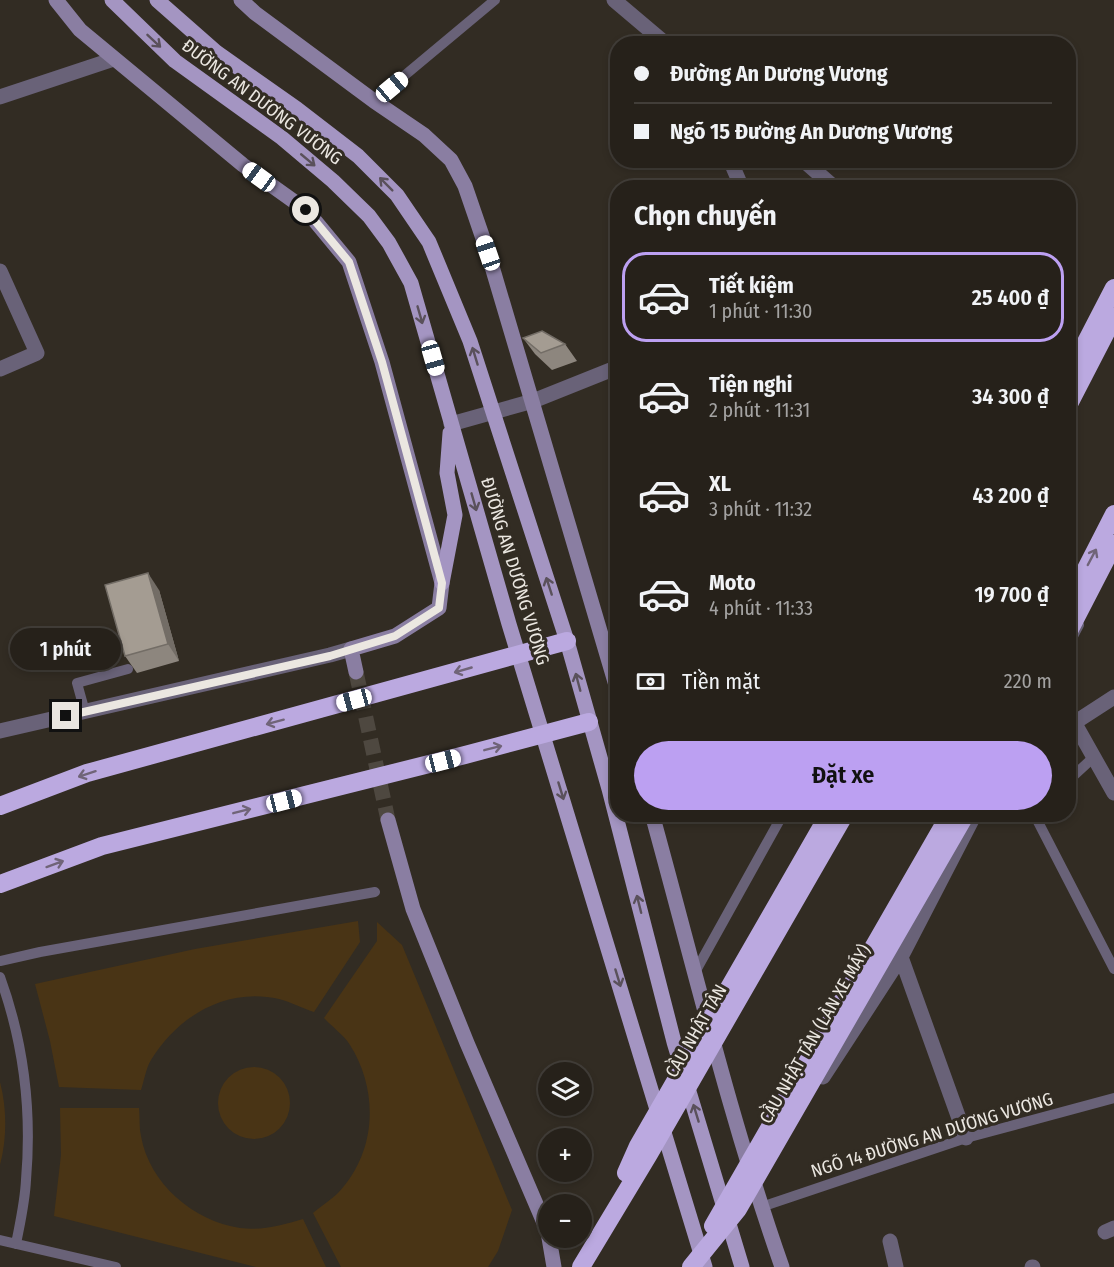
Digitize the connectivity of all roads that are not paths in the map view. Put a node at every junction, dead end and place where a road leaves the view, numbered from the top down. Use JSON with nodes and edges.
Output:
{"nodes":[{"id":1,"x":56,"y":0,"type":"edge"},
{"id":2,"x":112,"y":0,"type":"edge"},
{"id":3,"x":157,"y":0,"type":"edge"},
{"id":4,"x":241,"y":0,"type":"edge"},
{"id":5,"x":495,"y":0,"type":"edge"},
{"id":6,"x":614,"y":0,"type":"edge"},
{"id":7,"x":648,"y":36,"type":"edge"},
{"id":8,"x":114,"y":59,"type":"junction"},
{"id":9,"x":0,"y":97,"type":"edge"},
{"id":10,"x":374,"y":102,"type":"junction"},
{"id":11,"x":812,"y":168,"type":"edge"},
{"id":12,"x":826,"y":180,"type":"edge"},
{"id":13,"x":0,"y":271,"type":"edge"},
{"id":14,"x":1114,"y":288,"type":"edge"},
{"id":15,"x":1114,"y":317,"type":"edge"},
{"id":16,"x":1076,"y":361,"type":"edge"},
{"id":17,"x":0,"y":369,"type":"edge"},
{"id":18,"x":610,"y":372,"type":"edge"},
{"id":19,"x":1076,"y":390,"type":"edge"},
{"id":20,"x":532,"y":401,"type":"junction"},
{"id":21,"x":492,"y":412,"type":"junction"},
{"id":22,"x":451,"y":424,"type":"junction"},
{"id":23,"x":1114,"y":514,"type":"edge"},
{"id":24,"x":1114,"y":544,"type":"edge"},
{"id":25,"x":1114,"y":559,"type":"edge"},
{"id":26,"x":442,"y":583,"type":"junction"},
{"id":27,"x":1076,"y":588,"type":"edge"},
{"id":28,"x":1076,"y":617,"type":"edge"},
{"id":29,"x":1076,"y":631,"type":"edge"},
{"id":30,"x":567,"y":641,"type":"junction"},
{"id":31,"x":351,"y":649,"type":"junction"},
{"id":32,"x":519,"y":654,"type":"junction"},
{"id":33,"x":610,"y":665,"type":"edge"},
{"id":34,"x":128,"y":669,"type":"edge"},
{"id":35,"x":356,"y":672,"type":"tunnel mouth"},
{"id":36,"x":1114,"y":697,"type":"edge"},
{"id":37,"x":85,"y":712,"type":"junction"},
{"id":38,"x":1076,"y":717,"type":"edge"},
{"id":39,"x":589,"y":722,"type":"junction"},
{"id":40,"x":1076,"y":725,"type":"edge"},
{"id":41,"x":0,"y":731,"type":"edge"},
{"id":42,"x":544,"y":735,"type":"junction"},
{"id":43,"x":1095,"y":756,"type":"junction"},
{"id":44,"x":1076,"y":773,"type":"edge"},
{"id":45,"x":610,"y":793,"type":"edge"},
{"id":46,"x":1114,"y":793,"type":"edge"},
{"id":47,"x":0,"y":806,"type":"edge"},
{"id":48,"x":388,"y":820,"type":"tunnel mouth"},
{"id":49,"x":617,"y":822,"type":"edge"},
{"id":50,"x":654,"y":822,"type":"edge"},
{"id":51,"x":779,"y":822,"type":"edge"},
{"id":52,"x":825,"y":822,"type":"edge"},
{"id":53,"x":840,"y":822,"type":"edge"},
{"id":54,"x":945,"y":822,"type":"edge"},
{"id":55,"x":961,"y":822,"type":"edge"},
{"id":56,"x":971,"y":822,"type":"edge"},
{"id":57,"x":1038,"y":822,"type":"edge"},
{"id":58,"x":0,"y":884,"type":"edge"},
{"id":59,"x":375,"y":892,"type":"dead end"},
{"id":60,"x":901,"y":957,"type":"junction"},
{"id":61,"x":0,"y":961,"type":"edge"},
{"id":62,"x":1114,"y":969,"type":"edge"},
{"id":63,"x":694,"y":974,"type":"junction"},
{"id":64,"x":0,"y":977,"type":"edge"},
{"id":65,"x":1114,"y":1098,"type":"edge"},
{"id":66,"x":966,"y":1138,"type":"junction"},
{"id":67,"x":755,"y":1183,"type":"junction"},
{"id":68,"x":761,"y":1207,"type":"junction"},
{"id":69,"x":598,"y":1239,"type":"junction"},
{"id":70,"x":0,"y":1240,"type":"edge"},
{"id":71,"x":890,"y":1241,"type":"dead end"},
{"id":72,"x":16,"y":1244,"type":"junction"},
{"id":73,"x":116,"y":1267,"type":"edge"},
{"id":74,"x":554,"y":1267,"type":"edge"},
{"id":75,"x":581,"y":1267,"type":"edge"},
{"id":76,"x":691,"y":1267,"type":"edge"},
{"id":77,"x":705,"y":1267,"type":"edge"},
{"id":78,"x":742,"y":1267,"type":"edge"},
{"id":79,"x":782,"y":1267,"type":"edge"},
{"id":80,"x":896,"y":1267,"type":"edge"}],
"edges":[{"from":1,"to":8,"type":"street"},
{"from":2,"to":22,"type":"main road","name":"ĐƯỜNG AN DƯƠNG VƯƠNG","one_way":true},
{"from":21,"to":3,"type":"main road","name":"ĐƯỜNG AN DƯƠNG VƯƠNG","one_way":true},
{"from":4,"to":10,"type":"street"},
{"from":5,"to":10,"type":"lane"},
{"from":6,"to":7,"type":"street"},
{"from":8,"to":9,"type":"street"},
{"from":8,"to":26,"type":"street"},
{"from":10,"to":20,"type":"street"},
{"from":11,"to":12,"type":"street"},
{"from":13,"to":17,"type":"street"},
{"from":14,"to":16,"type":"highway"},
{"from":15,"to":19,"type":"highway"},
{"from":18,"to":20,"type":"street"},
{"from":20,"to":21,"type":"street"},
{"from":20,"to":33,"type":"street"},
{"from":21,"to":22,"type":"street"},
{"from":30,"to":21,"type":"main road","name":"ĐƯỜNG AN DƯƠNG VƯƠNG","one_way":true},
{"from":22,"to":26,"type":"main road"},
{"from":22,"to":32,"type":"main road","name":"ĐƯỜNG AN DƯƠNG VƯƠNG","one_way":true},
{"from":27,"to":23,"type":"highway","one_way":true},
{"from":24,"to":28,"type":"highway"},
{"from":25,"to":29,"type":"lane"},
{"from":26,"to":31,"type":"street"},
{"from":30,"to":32,"type":"highway"},
{"from":39,"to":30,"type":"main road","name":"ĐƯỜNG AN DƯƠNG VƯƠNG","one_way":true},
{"from":31,"to":35,"type":"street"},
{"from":31,"to":37,"type":"street"},
{"from":32,"to":42,"type":"main road","name":"ĐƯỜNG AN DƯƠNG VƯƠNG"},
{"from":32,"to":47,"type":"highway","one_way":true},
{"from":34,"to":37,"type":"lane"},
{"from":36,"to":38,"type":"street"},
{"from":37,"to":41,"type":"street"},
{"from":39,"to":42,"type":"highway"},
{"from":45,"to":39,"type":"main road","name":"ĐƯỜNG AN DƯƠNG VƯƠNG","one_way":true},
{"from":40,"to":43,"type":"street"},
{"from":58,"to":42,"type":"highway","one_way":true},
{"from":42,"to":77,"type":"main road","name":"ĐƯỜNG AN DƯƠNG VƯƠNG","one_way":true},
{"from":43,"to":44,"type":"lane"},
{"from":43,"to":46,"type":"street"},
{"from":48,"to":74,"type":"street"},
{"from":78,"to":49,"type":"main road","name":"ĐƯỜNG AN DƯƠNG VƯƠNG","one_way":true},
{"from":50,"to":63,"type":"street"},
{"from":51,"to":63,"type":"lane"},
{"from":52,"to":69,"type":"highway","bridge":true},
{"from":53,"to":69,"type":"highway","name":"CẦU NHẬT TÂN","bridge":true},
{"from":54,"to":76,"type":"highway","bridge":true},
{"from":55,"to":76,"type":"highway","name":"CẦU NHẬT TÂN (LÀN XE MÁY)","bridge":true},
{"from":56,"to":60,"type":"street"},
{"from":57,"to":62,"type":"lane"},
{"from":59,"to":61,"type":"lane"},
{"from":60,"to":66,"type":"street"},
{"from":60,"to":67,"type":"street"},
{"from":63,"to":67,"type":"street"},
{"from":64,"to":72,"type":"lane"},
{"from":65,"to":66,"type":"lane","name":"NGÕ 14 ĐƯỜNG AN DƯƠNG VƯƠNG"},
{"from":66,"to":68,"type":"lane","name":"NGÕ 14 ĐƯỜNG AN DƯƠNG VƯƠNG"},
{"from":67,"to":68,"type":"street"},
{"from":68,"to":79,"type":"street"},
{"from":69,"to":75,"type":"highway","name":"CẦU NHẬT TÂN","bridge":true},
{"from":70,"to":72,"type":"lane"},
{"from":71,"to":80,"type":"street"},
{"from":72,"to":73,"type":"lane"}]}
